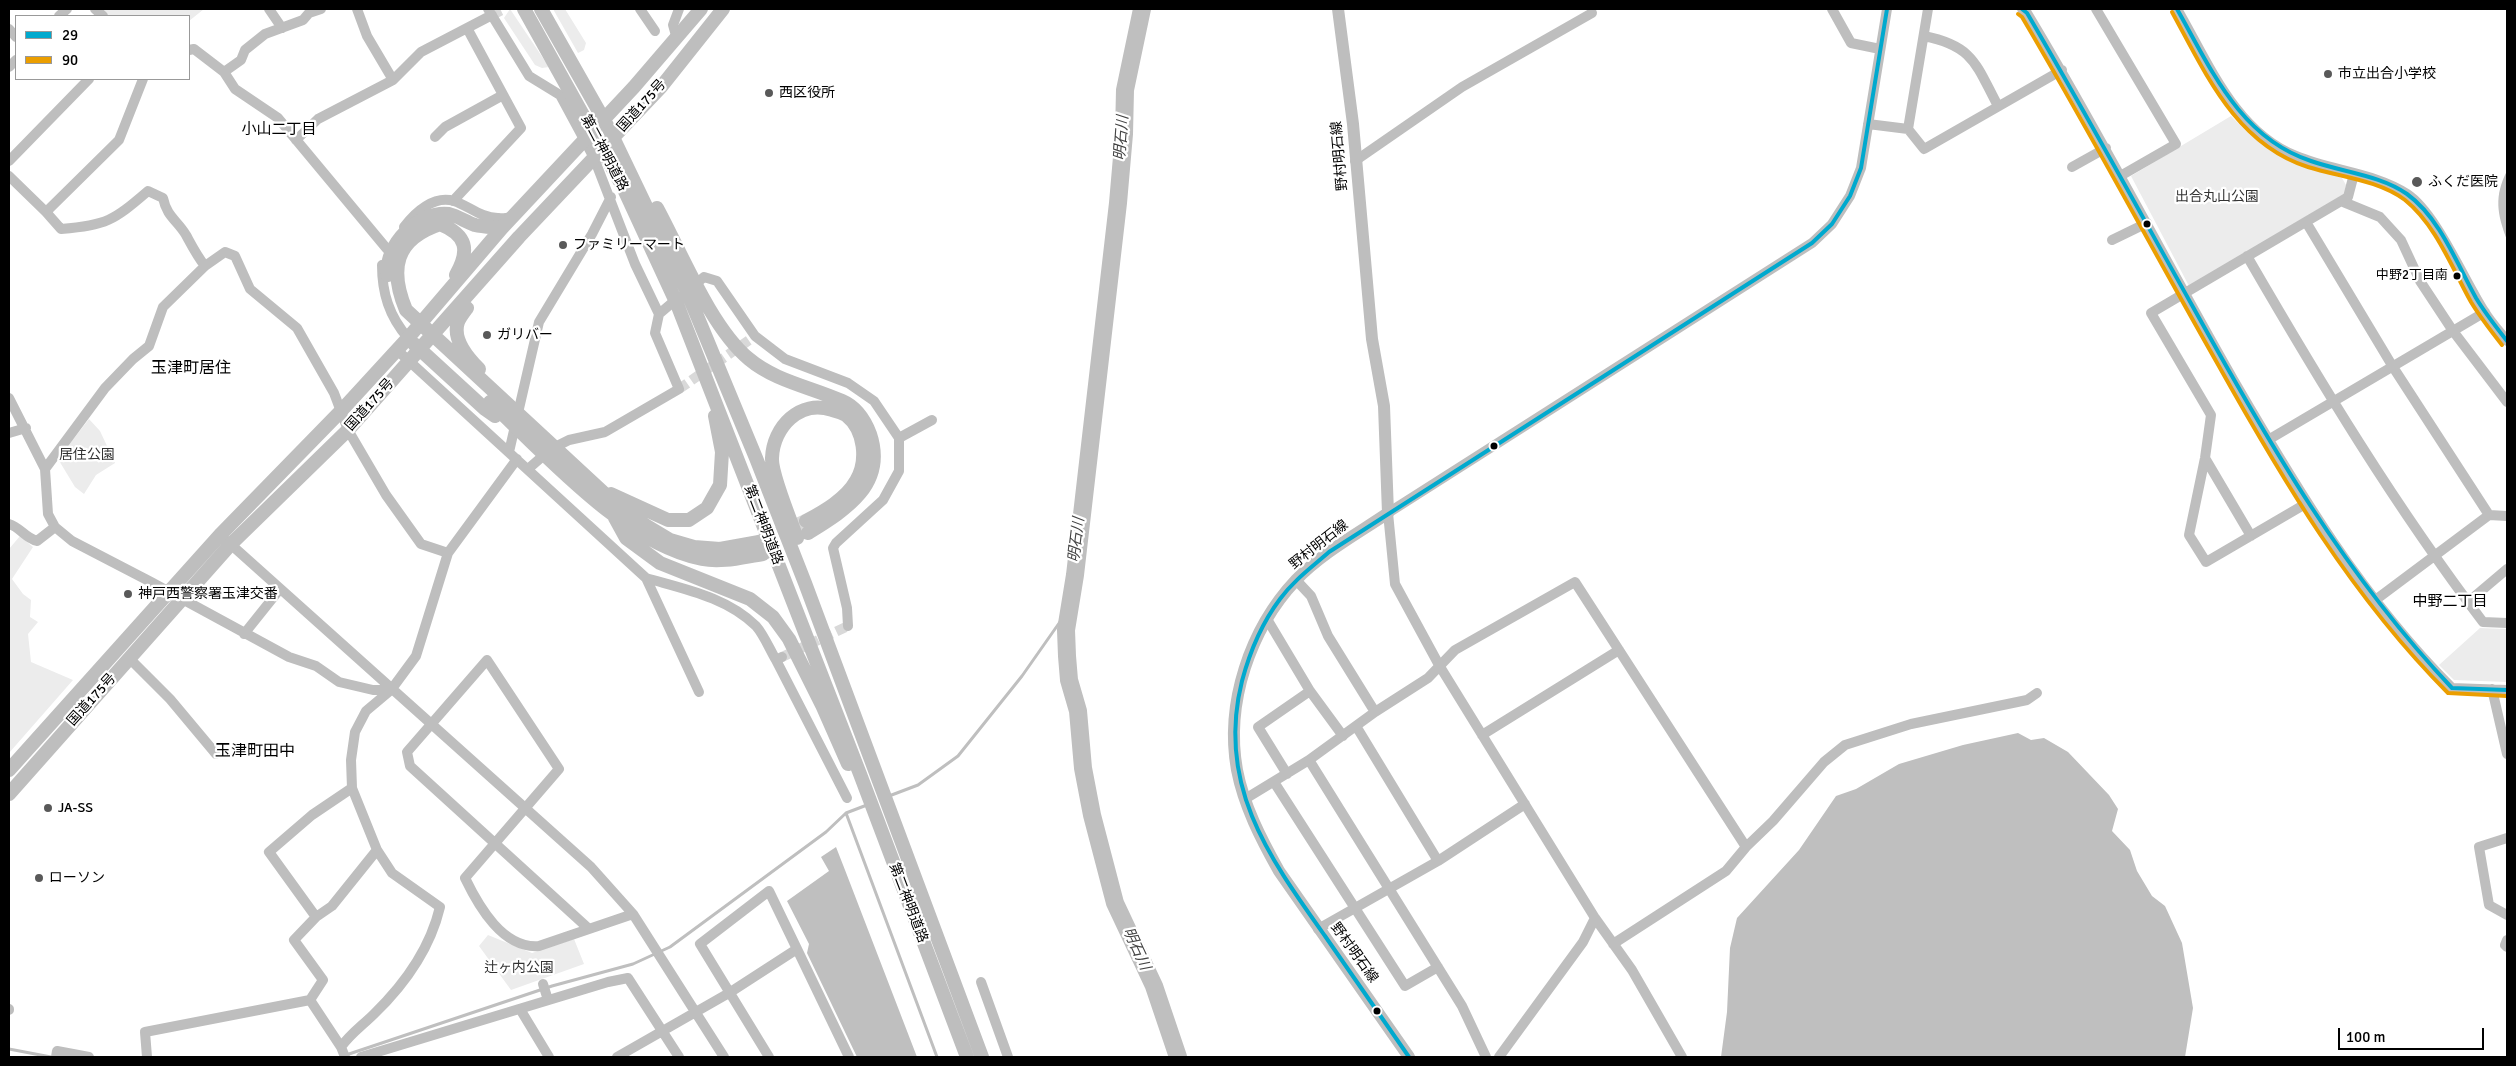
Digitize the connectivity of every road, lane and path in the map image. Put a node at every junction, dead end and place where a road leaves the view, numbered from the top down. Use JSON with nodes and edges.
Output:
{"nodes":[{"id":1,"x":269,"y":9,"type":"edge"},
{"id":2,"x":321,"y":9,"type":"edge"},
{"id":3,"x":357,"y":9,"type":"edge"},
{"id":4,"x":524,"y":9,"type":"edge"},
{"id":5,"x":540,"y":9,"type":"edge"},
{"id":6,"x":640,"y":9,"type":"edge"},
{"id":7,"x":679,"y":9,"type":"edge"},
{"id":8,"x":701,"y":9,"type":"edge"},
{"id":9,"x":722,"y":9,"type":"edge"},
{"id":10,"x":1338,"y":9,"type":"edge"},
{"id":11,"x":1832,"y":9,"type":"edge"},
{"id":12,"x":1888,"y":9,"type":"edge"},
{"id":13,"x":1928,"y":9,"type":"edge"},
{"id":14,"x":2096,"y":9,"type":"edge"},
{"id":15,"x":2177,"y":9,"type":"edge"},
{"id":16,"x":2028,"y":10,"type":"edge"},
{"id":17,"x":490,"y":12,"type":"edge"},
{"id":18,"x":1592,"y":13,"type":"dead end"},
{"id":19,"x":282,"y":28,"type":"junction"},
{"id":20,"x":467,"y":28,"type":"junction"},
{"id":21,"x":655,"y":31,"type":"dead end"},
{"id":22,"x":1924,"y":36,"type":"junction"},
{"id":23,"x":677,"y":39,"type":"junction"},
{"id":24,"x":1880,"y":49,"type":"junction"},
{"id":25,"x":190,"y":50,"type":"edge"},
{"id":26,"x":2062,"y":70,"type":"junction"},
{"id":27,"x":224,"y":72,"type":"junction"},
{"id":28,"x":89,"y":80,"type":"edge"},
{"id":29,"x":143,"y":80,"type":"edge"},
{"id":30,"x":393,"y":80,"type":"junction"},
{"id":31,"x":503,"y":95,"type":"junction"},
{"id":32,"x":1998,"y":106,"type":"junction"},
{"id":33,"x":1868,"y":124,"type":"junction"},
{"id":34,"x":1908,"y":129,"type":"junction"},
{"id":35,"x":435,"y":137,"type":"dead end"},
{"id":36,"x":296,"y":140,"type":"junction"},
{"id":37,"x":584,"y":141,"type":"junction"},
{"id":38,"x":2106,"y":148,"type":"junction"},
{"id":39,"x":594,"y":158,"type":"junction"},
{"id":40,"x":9,"y":161,"type":"edge"},
{"id":41,"x":1355,"y":161,"type":"junction"},
{"id":42,"x":2072,"y":167,"type":"dead end"},
{"id":43,"x":2354,"y":174,"type":"junction"},
{"id":44,"x":2122,"y":175,"type":"junction"},
{"id":45,"x":9,"y":176,"type":"edge"},
{"id":46,"x":611,"y":197,"type":"junction"},
{"id":47,"x":453,"y":201,"type":"junction"},
{"id":48,"x":2342,"y":201,"type":"junction"},
{"id":49,"x":46,"y":212,"type":"junction"},
{"id":50,"x":515,"y":216,"type":"junction"},
{"id":51,"x":2306,"y":222,"type":"junction"},
{"id":52,"x":2147,"y":223,"type":"junction"},
{"id":53,"x":502,"y":228,"type":"junction"},
{"id":54,"x":2112,"y":240,"type":"dead end"},
{"id":55,"x":388,"y":249,"type":"junction"},
{"id":56,"x":2247,"y":256,"type":"junction"},
{"id":57,"x":205,"y":266,"type":"junction"},
{"id":58,"x":477,"y":287,"type":"junction"},
{"id":59,"x":693,"y":290,"type":"junction"},
{"id":60,"x":2184,"y":292,"type":"junction"},
{"id":61,"x":2485,"y":312,"type":"junction"},
{"id":62,"x":404,"y":314,"type":"junction"},
{"id":63,"x":659,"y":314,"type":"junction"},
{"id":64,"x":427,"y":317,"type":"junction"},
{"id":65,"x":2453,"y":331,"type":"junction"},
{"id":66,"x":408,"y":338,"type":"junction"},
{"id":67,"x":2507,"y":341,"type":"edge"},
{"id":68,"x":421,"y":349,"type":"junction"},
{"id":69,"x":397,"y":350,"type":"junction"},
{"id":70,"x":410,"y":361,"type":"junction"},
{"id":71,"x":2393,"y":367,"type":"junction"},
{"id":72,"x":9,"y":398,"type":"edge"},
{"id":73,"x":716,"y":402,"type":"junction"},
{"id":74,"x":2507,"y":402,"type":"edge"},
{"id":75,"x":2333,"y":403,"type":"junction"},
{"id":76,"x":341,"y":411,"type":"junction"},
{"id":77,"x":522,"y":418,"type":"junction"},
{"id":78,"x":932,"y":420,"type":"dead end"},
{"id":79,"x":26,"y":428,"type":"junction"},
{"id":80,"x":348,"y":430,"type":"junction"},
{"id":81,"x":9,"y":433,"type":"edge"},
{"id":82,"x":525,"y":435,"type":"junction"},
{"id":83,"x":899,"y":438,"type":"junction"},
{"id":84,"x":2268,"y":440,"type":"junction"},
{"id":85,"x":509,"y":452,"type":"junction"},
{"id":86,"x":2205,"y":458,"type":"junction"},
{"id":87,"x":518,"y":459,"type":"junction"},
{"id":88,"x":45,"y":469,"type":"junction"},
{"id":89,"x":528,"y":469,"type":"junction"},
{"id":90,"x":574,"y":472,"type":"junction"},
{"id":91,"x":601,"y":489,"type":"junction"},
{"id":92,"x":2307,"y":503,"type":"junction"},
{"id":93,"x":1388,"y":513,"type":"junction"},
{"id":94,"x":2489,"y":515,"type":"junction"},
{"id":95,"x":614,"y":516,"type":"junction"},
{"id":96,"x":2507,"y":516,"type":"edge"},
{"id":97,"x":9,"y":524,"type":"edge"},
{"id":98,"x":55,"y":527,"type":"junction"},
{"id":99,"x":220,"y":535,"type":"junction"},
{"id":100,"x":2251,"y":536,"type":"junction"},
{"id":101,"x":230,"y":545,"type":"junction"},
{"id":102,"x":448,"y":553,"type":"junction"},
{"id":103,"x":2433,"y":556,"type":"junction"},
{"id":104,"x":2507,"y":569,"type":"edge"},
{"id":105,"x":646,"y":578,"type":"junction"},
{"id":106,"x":1296,"y":580,"type":"junction"},
{"id":107,"x":805,"y":583,"type":"junction"},
{"id":108,"x":280,"y":589,"type":"junction"},
{"id":109,"x":175,"y":595,"type":"junction"},
{"id":110,"x":2374,"y":601,"type":"junction"},
{"id":111,"x":2468,"y":602,"type":"junction"},
{"id":112,"x":1267,"y":619,"type":"junction"},
{"id":113,"x":2507,"y":623,"type":"edge"},
{"id":114,"x":848,"y":626,"type":"dead end"},
{"id":115,"x":244,"y":634,"type":"junction"},
{"id":116,"x":1619,"y":650,"type":"junction"},
{"id":117,"x":130,"y":658,"type":"junction"},
{"id":118,"x":1439,"y":665,"type":"junction"},
{"id":119,"x":390,"y":690,"type":"junction"},
{"id":120,"x":2492,"y":690,"type":"junction"},
{"id":121,"x":2507,"y":690,"type":"edge"},
{"id":122,"x":1310,"y":691,"type":"junction"},
{"id":123,"x":699,"y":692,"type":"dead end"},
{"id":124,"x":2037,"y":693,"type":"dead end"},
{"id":125,"x":1375,"y":712,"type":"junction"},
{"id":126,"x":430,"y":725,"type":"junction"},
{"id":127,"x":1356,"y":726,"type":"junction"},
{"id":128,"x":1482,"y":735,"type":"junction"},
{"id":129,"x":1343,"y":736,"type":"junction"},
{"id":130,"x":216,"y":754,"type":"dead end"},
{"id":131,"x":2507,"y":754,"type":"edge"},
{"id":132,"x":1309,"y":760,"type":"junction"},
{"id":133,"x":9,"y":770,"type":"edge"},
{"id":134,"x":1287,"y":774,"type":"junction"},
{"id":135,"x":857,"y":775,"type":"junction"},
{"id":136,"x":1274,"y":782,"type":"junction"},
{"id":137,"x":352,"y":788,"type":"junction"},
{"id":138,"x":9,"y":794,"type":"edge"},
{"id":139,"x":847,"y":798,"type":"dead end"},
{"id":140,"x":1245,"y":800,"type":"junction"},
{"id":141,"x":1525,"y":804,"type":"junction"},
{"id":142,"x":524,"y":809,"type":"junction"},
{"id":143,"x":2507,"y":838,"type":"edge"},
{"id":144,"x":496,"y":843,"type":"junction"},
{"id":145,"x":1746,"y":847,"type":"junction"},
{"id":146,"x":377,"y":850,"type":"junction"},
{"id":147,"x":1438,"y":861,"type":"junction"},
{"id":148,"x":1389,"y":888,"type":"junction"},
{"id":149,"x":1355,"y":907,"type":"junction"},
{"id":150,"x":633,"y":914,"type":"junction"},
{"id":151,"x":2507,"y":915,"type":"edge"},
{"id":152,"x":316,"y":917,"type":"junction"},
{"id":153,"x":1595,"y":918,"type":"junction"},
{"id":154,"x":590,"y":929,"type":"junction"},
{"id":155,"x":1318,"y":929,"type":"junction"},
{"id":156,"x":2507,"y":940,"type":"edge"},
{"id":157,"x":1613,"y":944,"type":"junction"},
{"id":158,"x":2507,"y":947,"type":"edge"},
{"id":159,"x":797,"y":949,"type":"junction"},
{"id":160,"x":1438,"y":966,"type":"junction"},
{"id":161,"x":981,"y":982,"type":"dead end"},
{"id":162,"x":543,"y":984,"type":"dead end"},
{"id":163,"x":729,"y":993,"type":"junction"},
{"id":164,"x":310,"y":1000,"type":"junction"},
{"id":165,"x":548,"y":1000,"type":"junction"},
{"id":166,"x":520,"y":1009,"type":"junction"},
{"id":167,"x":696,"y":1013,"type":"junction"},
{"id":168,"x":663,"y":1031,"type":"junction"},
{"id":169,"x":341,"y":1047,"type":"junction"},
{"id":170,"x":56,"y":1054,"type":"edge"},
{"id":171,"x":89,"y":1057,"type":"edge"},
{"id":172,"x":147,"y":1057,"type":"edge"},
{"id":173,"x":345,"y":1057,"type":"edge"},
{"id":174,"x":361,"y":1057,"type":"edge"},
{"id":175,"x":549,"y":1057,"type":"edge"},
{"id":176,"x":616,"y":1057,"type":"edge"},
{"id":177,"x":679,"y":1057,"type":"edge"},
{"id":178,"x":724,"y":1057,"type":"edge"},
{"id":179,"x":769,"y":1057,"type":"edge"},
{"id":180,"x":849,"y":1057,"type":"edge"},
{"id":181,"x":967,"y":1057,"type":"edge"},
{"id":182,"x":982,"y":1057,"type":"edge"},
{"id":183,"x":1008,"y":1057,"type":"edge"},
{"id":184,"x":1409,"y":1057,"type":"edge"},
{"id":185,"x":1486,"y":1057,"type":"edge"},
{"id":186,"x":1499,"y":1057,"type":"edge"},
{"id":187,"x":1682,"y":1057,"type":"edge"}],
"edges":[{"from":1,"to":19,"type":"street"},
{"from":2,"to":19,"type":"street"},
{"from":3,"to":30,"type":"street"},
{"from":4,"to":73,"type":"highway","name":"第二神明道路"},
{"from":5,"to":59,"type":"highway","name":"第二神明道路"},
{"from":6,"to":21,"type":"street"},
{"from":7,"to":23,"type":"street"},
{"from":8,"to":23,"type":"highway","name":"国道175号"},
{"from":9,"to":39,"type":"highway","name":"国道175号"},
{"from":10,"to":41,"type":"main road","name":"野村明石線"},
{"from":11,"to":24,"type":"street"},
{"from":12,"to":24,"type":"street"},
{"from":13,"to":22,"type":"street"},
{"from":14,"to":44,"type":"street"},
{"from":15,"to":43,"type":"street"},
{"from":16,"to":26,"type":"street"},
{"from":17,"to":20,"type":"street"},
{"from":17,"to":37,"type":"street"},
{"from":18,"to":41,"type":"street"},
{"from":19,"to":27,"type":"street"},
{"from":20,"to":30,"type":"street"},
{"from":20,"to":31,"type":"street"},
{"from":22,"to":32,"type":"street"},
{"from":22,"to":34,"type":"street"},
{"from":23,"to":37,"type":"highway","name":"国道175号"},
{"from":24,"to":33,"type":"street"},
{"from":25,"to":27,"type":"street"},
{"from":26,"to":32,"type":"street"},
{"from":26,"to":38,"type":"street"},
{"from":27,"to":36,"type":"street"},
{"from":28,"to":40,"type":"street"},
{"from":29,"to":49,"type":"street"},
{"from":30,"to":36,"type":"street"},
{"from":31,"to":35,"type":"street"},
{"from":31,"to":47,"type":"street"},
{"from":32,"to":34,"type":"street"},
{"from":33,"to":34,"type":"street"},
{"from":33,"to":93,"type":"street"},
{"from":36,"to":55,"type":"street"},
{"from":37,"to":39,"type":"street"},
{"from":37,"to":50,"type":"highway","name":"国道175号"},
{"from":38,"to":42,"type":"street"},
{"from":38,"to":44,"type":"street"},
{"from":39,"to":46,"type":"street"},
{"from":39,"to":58,"type":"highway","name":"国道175号"},
{"from":41,"to":93,"type":"main road","name":"野村明石線"},
{"from":43,"to":48,"type":"street"},
{"from":43,"to":61,"type":"street"},
{"from":44,"to":52,"type":"street"},
{"from":45,"to":49,"type":"street"},
{"from":46,"to":63,"type":"street"},
{"from":46,"to":85,"type":"street"},
{"from":47,"to":50,"type":"street"},
{"from":47,"to":55,"type":"street"},
{"from":48,"to":51,"type":"street"},
{"from":48,"to":65,"type":"street"},
{"from":49,"to":57,"type":"street"},
{"from":50,"to":53,"type":"highway","name":"国道175号"},
{"from":51,"to":56,"type":"street"},
{"from":51,"to":71,"type":"street"},
{"from":52,"to":54,"type":"street"},
{"from":52,"to":60,"type":"street"},
{"from":53,"to":62,"type":"highway"},
{"from":53,"to":64,"type":"highway","name":"国道175号"},
{"from":55,"to":66,"type":"street"},
{"from":56,"to":60,"type":"street"},
{"from":56,"to":75,"type":"street"},
{"from":57,"to":76,"type":"street"},
{"from":57,"to":88,"type":"street"},
{"from":58,"to":68,"type":"highway","name":"国道175号"},
{"from":58,"to":77,"type":"highway"},
{"from":59,"to":107,"type":"highway","name":"第二神明道路"},
{"from":59,"to":107,"type":"highway"},
{"from":60,"to":84,"type":"street"},
{"from":60,"to":86,"type":"street"},
{"from":61,"to":65,"type":"street"},
{"from":61,"to":67,"type":"street"},
{"from":62,"to":64,"type":"highway"},
{"from":62,"to":77,"type":"highway"},
{"from":62,"to":82,"type":"highway"},
{"from":63,"to":83,"type":"street"},
{"from":63,"to":89,"type":"street"},
{"from":64,"to":66,"type":"highway","name":"国道175号"},
{"from":65,"to":71,"type":"street"},
{"from":65,"to":74,"type":"street"},
{"from":66,"to":68,"type":"highway"},
{"from":66,"to":69,"type":"highway","name":"国道175号"},
{"from":68,"to":70,"type":"highway","name":"国道175号"},
{"from":68,"to":82,"type":"highway"},
{"from":69,"to":70,"type":"street"},
{"from":69,"to":76,"type":"highway","name":"国道175号"},
{"from":70,"to":80,"type":"highway","name":"国道175号"},
{"from":70,"to":85,"type":"street"},
{"from":71,"to":75,"type":"street"},
{"from":71,"to":94,"type":"street"},
{"from":72,"to":79,"type":"street"},
{"from":73,"to":91,"type":"highway"},
{"from":73,"to":135,"type":"highway","name":"第二神明道路"},
{"from":75,"to":84,"type":"street"},
{"from":75,"to":103,"type":"street"},
{"from":76,"to":80,"type":"street"},
{"from":76,"to":99,"type":"highway","name":"国道175号"},
{"from":77,"to":90,"type":"highway"},
{"from":78,"to":83,"type":"street"},
{"from":79,"to":81,"type":"street"},
{"from":79,"to":88,"type":"street"},
{"from":80,"to":101,"type":"highway","name":"国道175号"},
{"from":80,"to":102,"type":"street"},
{"from":82,"to":90,"type":"highway"},
{"from":83,"to":114,"type":"street"},
{"from":84,"to":92,"type":"street"},
{"from":85,"to":87,"type":"street"},
{"from":86,"to":100,"type":"street"},
{"from":86,"to":100,"type":"street"},
{"from":87,"to":89,"type":"street"},
{"from":87,"to":102,"type":"street"},
{"from":88,"to":98,"type":"street"},
{"from":89,"to":105,"type":"street"},
{"from":90,"to":91,"type":"highway"},
{"from":90,"to":95,"type":"highway"},
{"from":91,"to":95,"type":"highway"},
{"from":92,"to":100,"type":"street"},
{"from":92,"to":110,"type":"street"},
{"from":93,"to":106,"type":"main road","name":"野村明石線"},
{"from":93,"to":118,"type":"street"},
{"from":94,"to":96,"type":"street"},
{"from":94,"to":103,"type":"street"},
{"from":95,"to":135,"type":"highway"},
{"from":97,"to":98,"type":"street"},
{"from":98,"to":109,"type":"street"},
{"from":99,"to":101,"type":"street"},
{"from":99,"to":109,"type":"highway","name":"国道175号"},
{"from":101,"to":108,"type":"street"},
{"from":101,"to":109,"type":"highway","name":"国道175号"},
{"from":102,"to":119,"type":"street"},
{"from":103,"to":110,"type":"street"},
{"from":103,"to":111,"type":"street"},
{"from":104,"to":111,"type":"street"},
{"from":105,"to":123,"type":"street"},
{"from":105,"to":139,"type":"street"},
{"from":106,"to":112,"type":"main road","name":"野村明石線"},
{"from":106,"to":125,"type":"street"},
{"from":107,"to":182,"type":"highway","name":"第二神明道路"},
{"from":108,"to":115,"type":"street"},
{"from":108,"to":119,"type":"street"},
{"from":109,"to":115,"type":"street"},
{"from":109,"to":117,"type":"highway","name":"国道175号"},
{"from":109,"to":133,"type":"highway","name":"国道175号"},
{"from":110,"to":120,"type":"street"},
{"from":111,"to":113,"type":"street"},
{"from":112,"to":122,"type":"street"},
{"from":112,"to":140,"type":"main road","name":"野村明石線"},
{"from":115,"to":119,"type":"street"},
{"from":116,"to":118,"type":"street"},
{"from":116,"to":128,"type":"street"},
{"from":116,"to":145,"type":"street"},
{"from":117,"to":130,"type":"street"},
{"from":117,"to":138,"type":"highway","name":"国道175号"},
{"from":118,"to":125,"type":"street"},
{"from":118,"to":128,"type":"street"},
{"from":119,"to":126,"type":"street"},
{"from":119,"to":137,"type":"street"},
{"from":120,"to":121,"type":"street"},
{"from":120,"to":131,"type":"street"},
{"from":122,"to":129,"type":"street"},
{"from":122,"to":134,"type":"street"},
{"from":124,"to":145,"type":"street"},
{"from":125,"to":127,"type":"street"},
{"from":126,"to":142,"type":"street"},
{"from":126,"to":142,"type":"street"},
{"from":126,"to":144,"type":"street"},
{"from":127,"to":129,"type":"street"},
{"from":127,"to":147,"type":"street"},
{"from":128,"to":141,"type":"street"},
{"from":129,"to":132,"type":"street"},
{"from":132,"to":134,"type":"street"},
{"from":132,"to":148,"type":"street"},
{"from":134,"to":136,"type":"street"},
{"from":135,"to":181,"type":"highway","name":"第二神明道路"},
{"from":136,"to":140,"type":"street"},
{"from":136,"to":149,"type":"street"},
{"from":137,"to":146,"type":"street"},
{"from":137,"to":152,"type":"street"},
{"from":140,"to":155,"type":"main road","name":"野村明石線"},
{"from":141,"to":147,"type":"street"},
{"from":141,"to":153,"type":"street"},
{"from":142,"to":144,"type":"street"},
{"from":142,"to":150,"type":"street"},
{"from":143,"to":151,"type":"street"},
{"from":144,"to":154,"type":"street"},
{"from":144,"to":154,"type":"street"},
{"from":145,"to":157,"type":"street"},
{"from":146,"to":152,"type":"street"},
{"from":146,"to":169,"type":"street"},
{"from":147,"to":148,"type":"street"},
{"from":148,"to":149,"type":"street"},
{"from":148,"to":160,"type":"street"},
{"from":149,"to":155,"type":"street"},
{"from":149,"to":160,"type":"street"},
{"from":150,"to":154,"type":"street"},
{"from":150,"to":167,"type":"street"},
{"from":152,"to":164,"type":"street"},
{"from":153,"to":157,"type":"street"},
{"from":153,"to":186,"type":"street"},
{"from":155,"to":184,"type":"main road","name":"野村明石線"},
{"from":156,"to":158,"type":"street"},
{"from":157,"to":187,"type":"street"},
{"from":159,"to":163,"type":"street"},
{"from":159,"to":163,"type":"street"},
{"from":159,"to":180,"type":"street"},
{"from":160,"to":185,"type":"street"},
{"from":161,"to":183,"type":"street"},
{"from":162,"to":165,"type":"street"},
{"from":163,"to":167,"type":"street"},
{"from":163,"to":179,"type":"street"},
{"from":164,"to":169,"type":"street"},
{"from":164,"to":172,"type":"street"},
{"from":165,"to":166,"type":"street"},
{"from":165,"to":168,"type":"street"},
{"from":166,"to":174,"type":"street"},
{"from":166,"to":175,"type":"street"},
{"from":167,"to":168,"type":"street"},
{"from":167,"to":178,"type":"street"},
{"from":168,"to":176,"type":"street"},
{"from":168,"to":177,"type":"street"},
{"from":169,"to":173,"type":"street"},
{"from":170,"to":171,"type":"street"}]}
